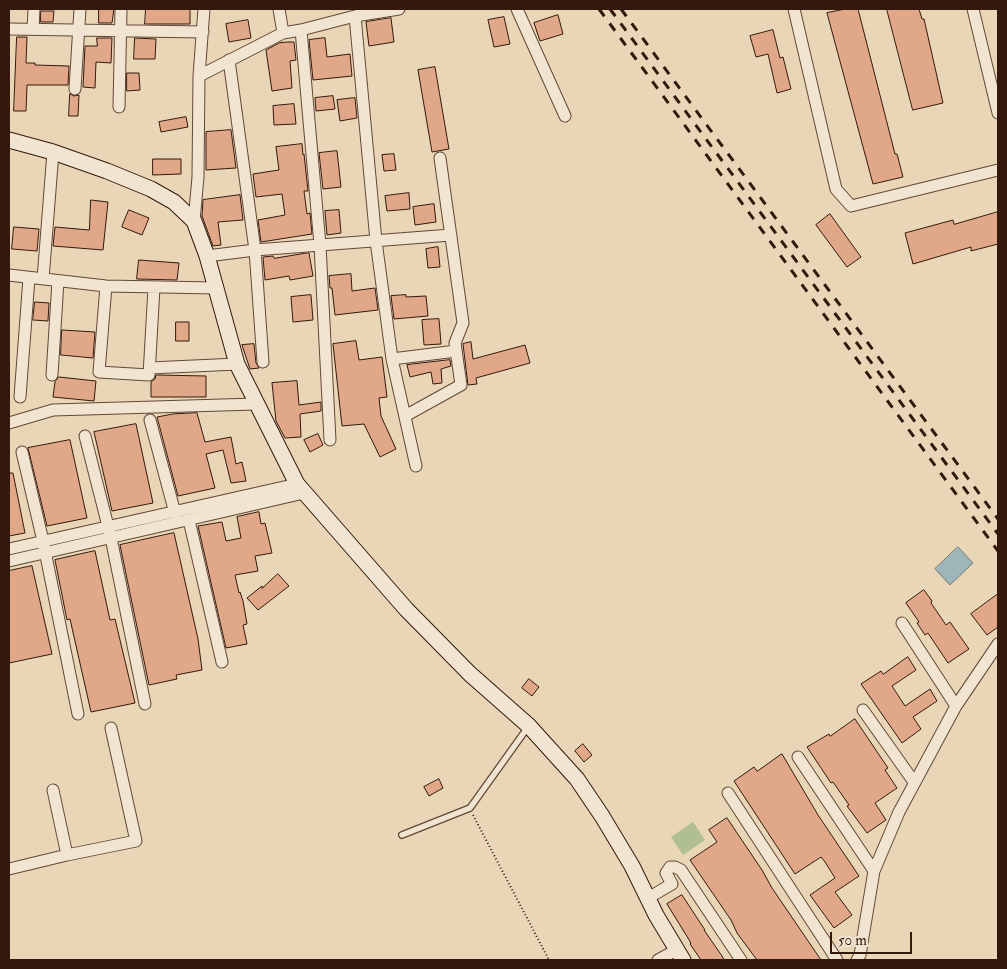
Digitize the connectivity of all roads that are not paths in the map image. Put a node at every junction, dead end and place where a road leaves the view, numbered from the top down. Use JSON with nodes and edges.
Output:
{"nodes":[{"id":1,"x":34,"y":9,"type":"edge"},
{"id":2,"x":80,"y":9,"type":"edge"},
{"id":3,"x":120,"y":9,"type":"edge"},
{"id":4,"x":204,"y":9,"type":"edge"},
{"id":5,"x":279,"y":9,"type":"edge"},
{"id":6,"x":400,"y":9,"type":"edge"},
{"id":7,"x":517,"y":9,"type":"edge"},
{"id":8,"x":794,"y":9,"type":"edge"},
{"id":9,"x":973,"y":9,"type":"edge"},
{"id":10,"x":377,"y":11,"type":"edge"},
{"id":11,"x":351,"y":14,"type":"edge"},
{"id":12,"x":9,"y":29,"type":"edge"},
{"id":13,"x":34,"y":30,"type":"junction"},
{"id":14,"x":79,"y":30,"type":"junction"},
{"id":15,"x":120,"y":30,"type":"junction"},
{"id":16,"x":301,"y":30,"type":"junction"},
{"id":17,"x":203,"y":32,"type":"junction"},
{"id":18,"x":283,"y":33,"type":"junction"},
{"id":19,"x":229,"y":60,"type":"junction"},
{"id":20,"x":199,"y":76,"type":"junction"},
{"id":21,"x":75,"y":89,"type":"dead end"},
{"id":22,"x":119,"y":107,"type":"dead end"},
{"id":23,"x":998,"y":113,"type":"edge"},
{"id":24,"x":566,"y":116,"type":"dead end"},
{"id":25,"x":9,"y":140,"type":"edge"},
{"id":26,"x":53,"y":152,"type":"junction"},
{"id":27,"x":440,"y":158,"type":"dead end"},
{"id":28,"x":998,"y":170,"type":"edge"},
{"id":29,"x":194,"y":221,"type":"junction"},
{"id":30,"x":451,"y":235,"type":"junction"},
{"id":31,"x":376,"y":241,"type":"junction"},
{"id":32,"x":320,"y":245,"type":"junction"},
{"id":33,"x":255,"y":250,"type":"junction"},
{"id":34,"x":206,"y":256,"type":"junction"},
{"id":35,"x":9,"y":276,"type":"edge"},
{"id":36,"x":29,"y":278,"type":"junction"},
{"id":37,"x":43,"y":279,"type":"junction"},
{"id":38,"x":58,"y":281,"type":"junction"},
{"id":39,"x":106,"y":286,"type":"junction"},
{"id":40,"x":154,"y":288,"type":"junction"},
{"id":41,"x":215,"y":288,"type":"junction"},
{"id":42,"x":456,"y":351,"type":"junction"},
{"id":43,"x":392,"y":359,"type":"junction"},
{"id":44,"x":263,"y":362,"type":"dead end"},
{"id":45,"x":237,"y":364,"type":"junction"},
{"id":46,"x":150,"y":368,"type":"junction"},
{"id":47,"x":52,"y":375,"type":"dead end"},
{"id":48,"x":20,"y":397,"type":"dead end"},
{"id":49,"x":256,"y":404,"type":"junction"},
{"id":50,"x":405,"y":416,"type":"junction"},
{"id":51,"x":150,"y":420,"type":"dead end"},
{"id":52,"x":9,"y":423,"type":"edge"},
{"id":53,"x":85,"y":436,"type":"dead end"},
{"id":54,"x":330,"y":440,"type":"dead end"},
{"id":55,"x":22,"y":452,"type":"dead end"},
{"id":56,"x":416,"y":466,"type":"dead end"},
{"id":57,"x":300,"y":489,"type":"junction"},
{"id":58,"x":175,"y":513,"type":"junction"},
{"id":59,"x":189,"y":520,"type":"junction"},
{"id":60,"x":109,"y":533,"type":"junction"},
{"id":61,"x":44,"y":547,"type":"junction"},
{"id":62,"x":9,"y":549,"type":"edge"},
{"id":63,"x":9,"y":561,"type":"edge"},
{"id":64,"x":902,"y":623,"type":"dead end"},
{"id":65,"x":998,"y":644,"type":"edge"},
{"id":66,"x":222,"y":662,"type":"dead end"},
{"id":67,"x":145,"y":704,"type":"dead end"},
{"id":68,"x":956,"y":706,"type":"junction"},
{"id":69,"x":863,"y":710,"type":"dead end"},
{"id":70,"x":78,"y":714,"type":"dead end"},
{"id":71,"x":529,"y":726,"type":"junction"},
{"id":72,"x":111,"y":728,"type":"dead end"},
{"id":73,"x":798,"y":757,"type":"dead end"},
{"id":74,"x":914,"y":782,"type":"junction"},
{"id":75,"x":54,"y":790,"type":"dead end"},
{"id":76,"x":728,"y":793,"type":"dead end"},
{"id":77,"x":402,"y":835,"type":"dead end"},
{"id":78,"x":67,"y":855,"type":"junction"},
{"id":79,"x":9,"y":869,"type":"edge"},
{"id":80,"x":874,"y":871,"type":"junction"},
{"id":81,"x":648,"y":898,"type":"junction"},
{"id":82,"x":680,"y":955,"type":"edge"},
{"id":83,"x":658,"y":960,"type":"edge"},
{"id":84,"x":741,"y":960,"type":"edge"},
{"id":85,"x":837,"y":960,"type":"edge"},
{"id":86,"x":857,"y":960,"type":"edge"}],
"edges":[{"from":1,"to":13,"type":"street"},
{"from":2,"to":14,"type":"street"},
{"from":3,"to":15,"type":"street"},
{"from":4,"to":17,"type":"street"},
{"from":5,"to":18,"type":"street"},
{"from":6,"to":10,"type":"street"},
{"from":7,"to":24,"type":"street"},
{"from":8,"to":28,"type":"street"},
{"from":9,"to":23,"type":"street"},
{"from":10,"to":11,"type":"street"},
{"from":11,"to":16,"type":"street"},
{"from":11,"to":31,"type":"street"},
{"from":12,"to":13,"type":"street"},
{"from":13,"to":14,"type":"street"},
{"from":14,"to":15,"type":"street"},
{"from":14,"to":21,"type":"street"},
{"from":15,"to":17,"type":"street"},
{"from":15,"to":22,"type":"street"},
{"from":16,"to":18,"type":"street"},
{"from":16,"to":32,"type":"street"},
{"from":17,"to":20,"type":"street"},
{"from":18,"to":19,"type":"street"},
{"from":19,"to":20,"type":"street"},
{"from":19,"to":33,"type":"street"},
{"from":20,"to":29,"type":"street"},
{"from":25,"to":26,"type":"main road"},
{"from":26,"to":29,"type":"main road"},
{"from":26,"to":37,"type":"street"},
{"from":27,"to":30,"type":"street"},
{"from":29,"to":34,"type":"main road"},
{"from":30,"to":31,"type":"street"},
{"from":30,"to":42,"type":"street"},
{"from":31,"to":32,"type":"street"},
{"from":31,"to":43,"type":"street"},
{"from":32,"to":33,"type":"street"},
{"from":32,"to":54,"type":"street"},
{"from":33,"to":34,"type":"street"},
{"from":33,"to":44,"type":"street"},
{"from":34,"to":41,"type":"main road"},
{"from":35,"to":36,"type":"street"},
{"from":36,"to":37,"type":"street"},
{"from":36,"to":48,"type":"street"},
{"from":37,"to":38,"type":"street"},
{"from":38,"to":39,"type":"street"},
{"from":38,"to":47,"type":"street"},
{"from":39,"to":40,"type":"street"},
{"from":39,"to":46,"type":"street"},
{"from":40,"to":41,"type":"street"},
{"from":40,"to":46,"type":"street"},
{"from":41,"to":45,"type":"main road"},
{"from":42,"to":43,"type":"street"},
{"from":42,"to":50,"type":"street"},
{"from":43,"to":50,"type":"street"},
{"from":45,"to":46,"type":"street"},
{"from":45,"to":49,"type":"main road"},
{"from":49,"to":52,"type":"street"},
{"from":49,"to":57,"type":"main road"},
{"from":50,"to":56,"type":"street"},
{"from":51,"to":58,"type":"street"},
{"from":53,"to":60,"type":"street"},
{"from":55,"to":61,"type":"street"},
{"from":57,"to":58,"type":"street"},
{"from":57,"to":59,"type":"street"},
{"from":57,"to":71,"type":"main road"},
{"from":58,"to":60,"type":"street"},
{"from":59,"to":60,"type":"street"},
{"from":59,"to":66,"type":"street"},
{"from":60,"to":61,"type":"street"},
{"from":60,"to":67,"type":"street"},
{"from":61,"to":62,"type":"street"},
{"from":61,"to":63,"type":"street"},
{"from":61,"to":70,"type":"street"},
{"from":64,"to":68,"type":"street"},
{"from":65,"to":68,"type":"street"},
{"from":68,"to":74,"type":"street"},
{"from":69,"to":74,"type":"street"},
{"from":71,"to":77,"type":"lane"},
{"from":71,"to":81,"type":"main road"},
{"from":72,"to":78,"type":"street"},
{"from":73,"to":80,"type":"street"},
{"from":74,"to":80,"type":"street"},
{"from":75,"to":78,"type":"street"},
{"from":76,"to":85,"type":"street"},
{"from":78,"to":79,"type":"street"},
{"from":80,"to":86,"type":"street"},
{"from":81,"to":82,"type":"main road"},
{"from":81,"to":84,"type":"street"},
{"from":82,"to":83,"type":"street"}]}
